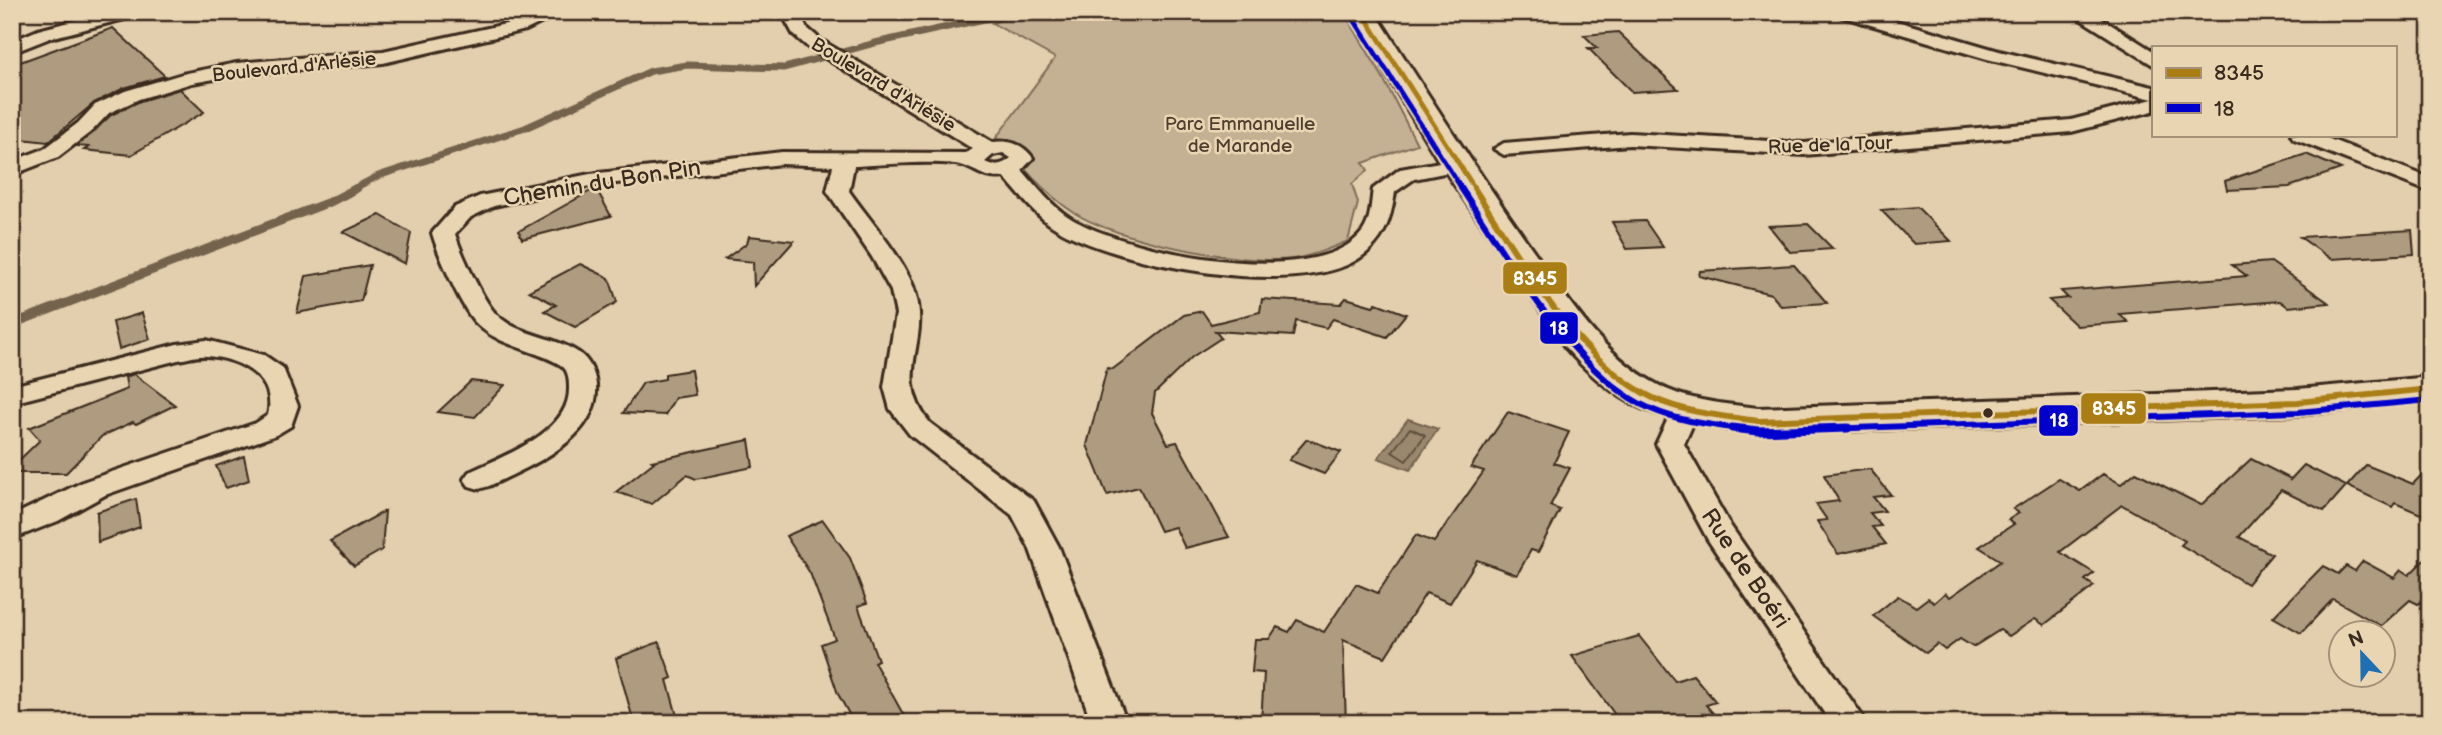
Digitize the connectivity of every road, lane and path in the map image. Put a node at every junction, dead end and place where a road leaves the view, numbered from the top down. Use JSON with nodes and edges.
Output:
{"nodes":[{"id":1,"x":130,"y":12,"type":"edge"},
{"id":2,"x":554,"y":12,"type":"edge"},
{"id":3,"x":790,"y":12,"type":"edge"},
{"id":4,"x":1362,"y":12,"type":"edge"},
{"id":5,"x":1846,"y":12,"type":"edge"},
{"id":6,"x":2078,"y":12,"type":"edge"},
{"id":7,"x":12,"y":48,"type":"edge"},
{"id":8,"x":832,"y":55,"type":"joint"},
{"id":9,"x":2152,"y":58,"type":"edge"},
{"id":10,"x":2152,"y":93,"type":"edge"},
{"id":11,"x":2152,"y":105,"type":"edge"},
{"id":12,"x":2304,"y":136,"type":"edge"},
{"id":13,"x":1504,"y":149,"type":"dead end"},
{"id":14,"x":980,"y":155,"type":"junction"},
{"id":15,"x":845,"y":160,"type":"junction"},
{"id":16,"x":1457,"y":164,"type":"junction"},
{"id":17,"x":12,"y":169,"type":"edge"},
{"id":18,"x":2430,"y":186,"type":"edge"},
{"id":19,"x":2430,"y":389,"type":"edge"},
{"id":20,"x":12,"y":395,"type":"edge"},
{"id":21,"x":1686,"y":408,"type":"junction"},
{"id":22,"x":479,"y":479,"type":"dead end"},
{"id":23,"x":12,"y":528,"type":"edge"},
{"id":24,"x":1110,"y":723,"type":"edge"},
{"id":25,"x":1850,"y":723,"type":"edge"}],
"edges":[{"from":1,"to":7,"type":"street"},
{"from":2,"to":17,"type":"street","name":"Boulevard d'Arlésie"},
{"from":3,"to":8,"type":"street","name":"Boulevard d'Arlésie"},
{"from":4,"to":16,"type":"main road"},
{"from":5,"to":10,"type":"street"},
{"from":6,"to":9,"type":"street"},
{"from":8,"to":14,"type":"street","name":"Boulevard d'Arlésie"},
{"from":11,"to":13,"type":"street","name":"Rue de la Tour"},
{"from":12,"to":18,"type":"street"},
{"from":14,"to":15,"type":"street","name":"Chemin du Bon Pin"},
{"from":14,"to":16,"type":"street","name":"Chemin du Bon Pin"},
{"from":15,"to":22,"type":"street","name":"Chemin du Bon Pin"},
{"from":15,"to":24,"type":"street"},
{"from":16,"to":21,"type":"main road"},
{"from":19,"to":21,"type":"main road"},
{"from":20,"to":23,"type":"street"},
{"from":21,"to":25,"type":"street","name":"Rue de Boéri"}]}
